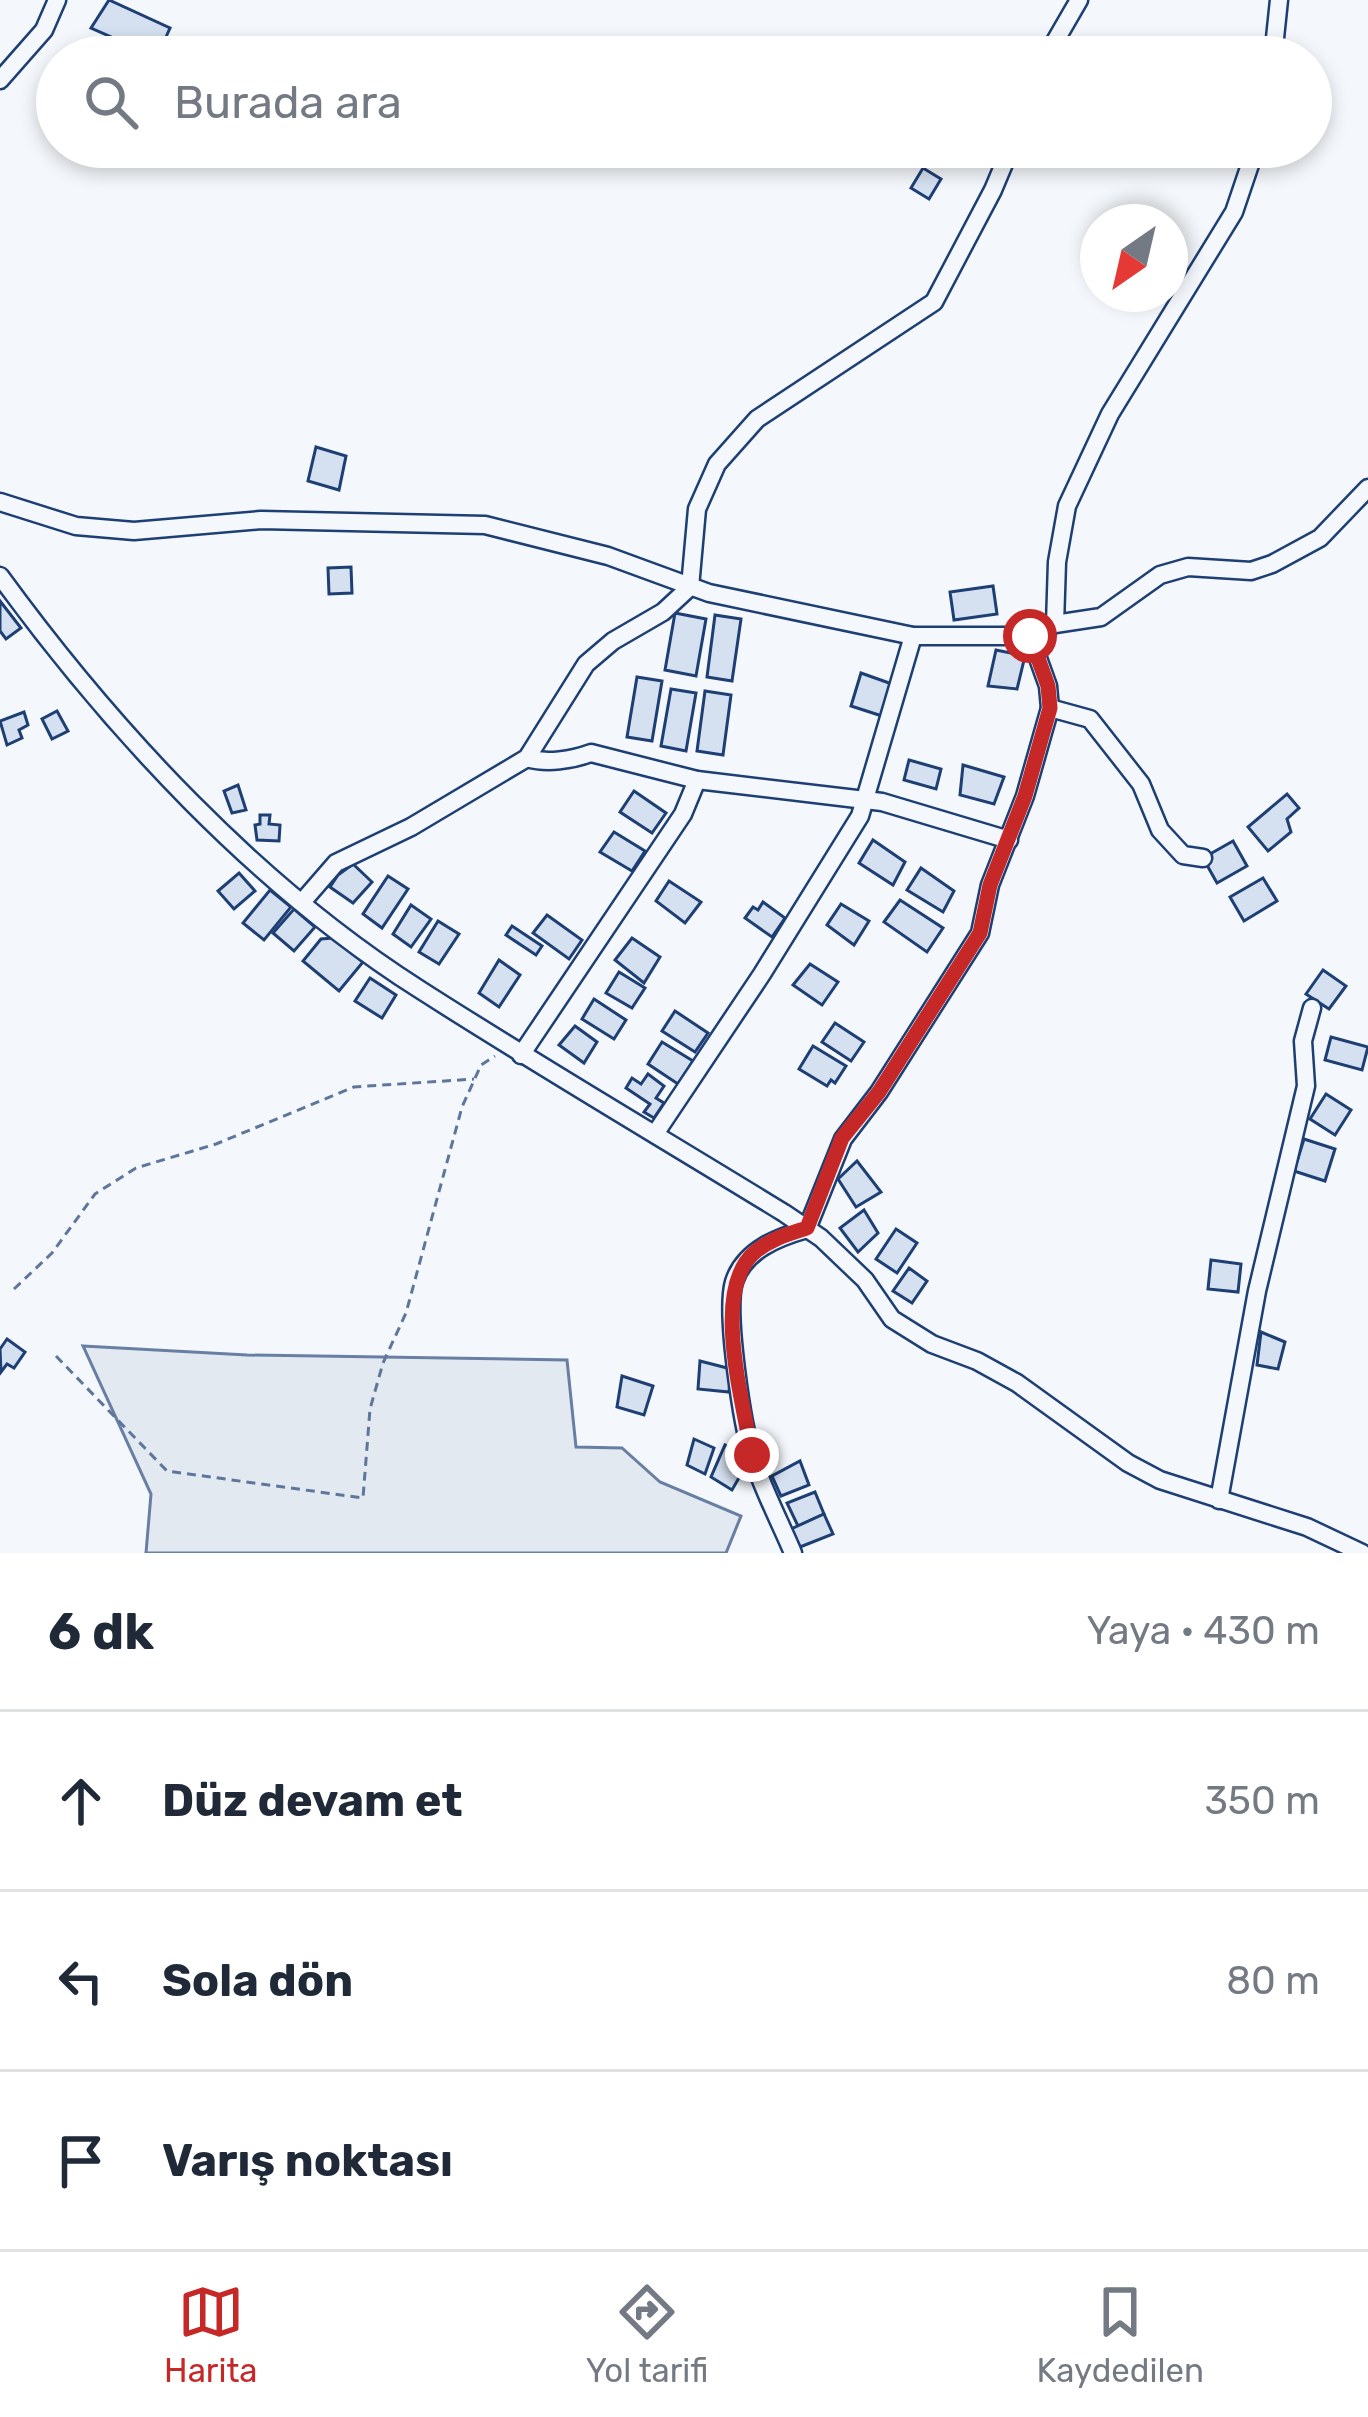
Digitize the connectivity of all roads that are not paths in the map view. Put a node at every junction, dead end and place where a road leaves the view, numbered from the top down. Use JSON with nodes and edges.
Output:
{"nodes":[{"id":1,"x":57,"y":0,"type":"edge"},
{"id":2,"x":1078,"y":0,"type":"edge"},
{"id":3,"x":1279,"y":0,"type":"edge"},
{"id":4,"x":39,"y":36,"type":"edge"},
{"id":5,"x":1058,"y":36,"type":"edge"},
{"id":6,"x":1276,"y":36,"type":"edge"},
{"id":7,"x":36,"y":39,"type":"edge"},
{"id":8,"x":0,"y":80,"type":"edge"},
{"id":9,"x":1002,"y":168,"type":"edge"},
{"id":10,"x":1249,"y":168,"type":"edge"},
{"id":11,"x":1368,"y":488,"type":"edge"},
{"id":12,"x":0,"y":502,"type":"edge"},
{"id":13,"x":0,"y":576,"type":"edge"},
{"id":14,"x":690,"y":587,"type":"junction"},
{"id":15,"x":1055,"y":623,"type":"junction"},
{"id":16,"x":913,"y":636,"type":"junction"},
{"id":17,"x":1030,"y":636,"type":"junction"},
{"id":18,"x":1050,"y":708,"type":"junction"},
{"id":19,"x":527,"y":758,"type":"junction"},
{"id":20,"x":697,"y":779,"type":"junction"},
{"id":21,"x":867,"y":801,"type":"junction"},
{"id":22,"x":1010,"y":841,"type":"junction"},
{"id":23,"x":1204,"y":858,"type":"dead end"},
{"id":24,"x":303,"y":901,"type":"junction"},
{"id":25,"x":1312,"y":1008,"type":"dead end"},
{"id":26,"x":515,"y":1050,"type":"junction"},
{"id":27,"x":655,"y":1134,"type":"junction"},
{"id":28,"x":807,"y":1228,"type":"junction"},
{"id":29,"x":1219,"y":1500,"type":"junction"},
{"id":30,"x":794,"y":1553,"type":"edge"},
{"id":31,"x":1362,"y":1553,"type":"edge"}],
"edges":[{"from":1,"to":4,"type":"street"},
{"from":2,"to":5,"type":"street"},
{"from":3,"to":6,"type":"street"},
{"from":7,"to":8,"type":"street"},
{"from":9,"to":14,"type":"street"},
{"from":10,"to":15,"type":"street"},
{"from":11,"to":15,"type":"street"},
{"from":12,"to":14,"type":"street"},
{"from":13,"to":24,"type":"street"},
{"from":14,"to":16,"type":"street"},
{"from":14,"to":19,"type":"street"},
{"from":15,"to":17,"type":"street"},
{"from":16,"to":17,"type":"street"},
{"from":16,"to":21,"type":"street"},
{"from":17,"to":18,"type":"street"},
{"from":18,"to":22,"type":"street"},
{"from":18,"to":23,"type":"street"},
{"from":19,"to":20,"type":"street"},
{"from":19,"to":24,"type":"street"},
{"from":20,"to":21,"type":"street"},
{"from":20,"to":26,"type":"street"},
{"from":21,"to":22,"type":"street"},
{"from":21,"to":27,"type":"street"},
{"from":22,"to":28,"type":"street"},
{"from":24,"to":26,"type":"street"},
{"from":25,"to":29,"type":"street"},
{"from":26,"to":27,"type":"street"},
{"from":27,"to":28,"type":"street"},
{"from":28,"to":29,"type":"street"},
{"from":28,"to":30,"type":"street"},
{"from":29,"to":31,"type":"street"}]}
